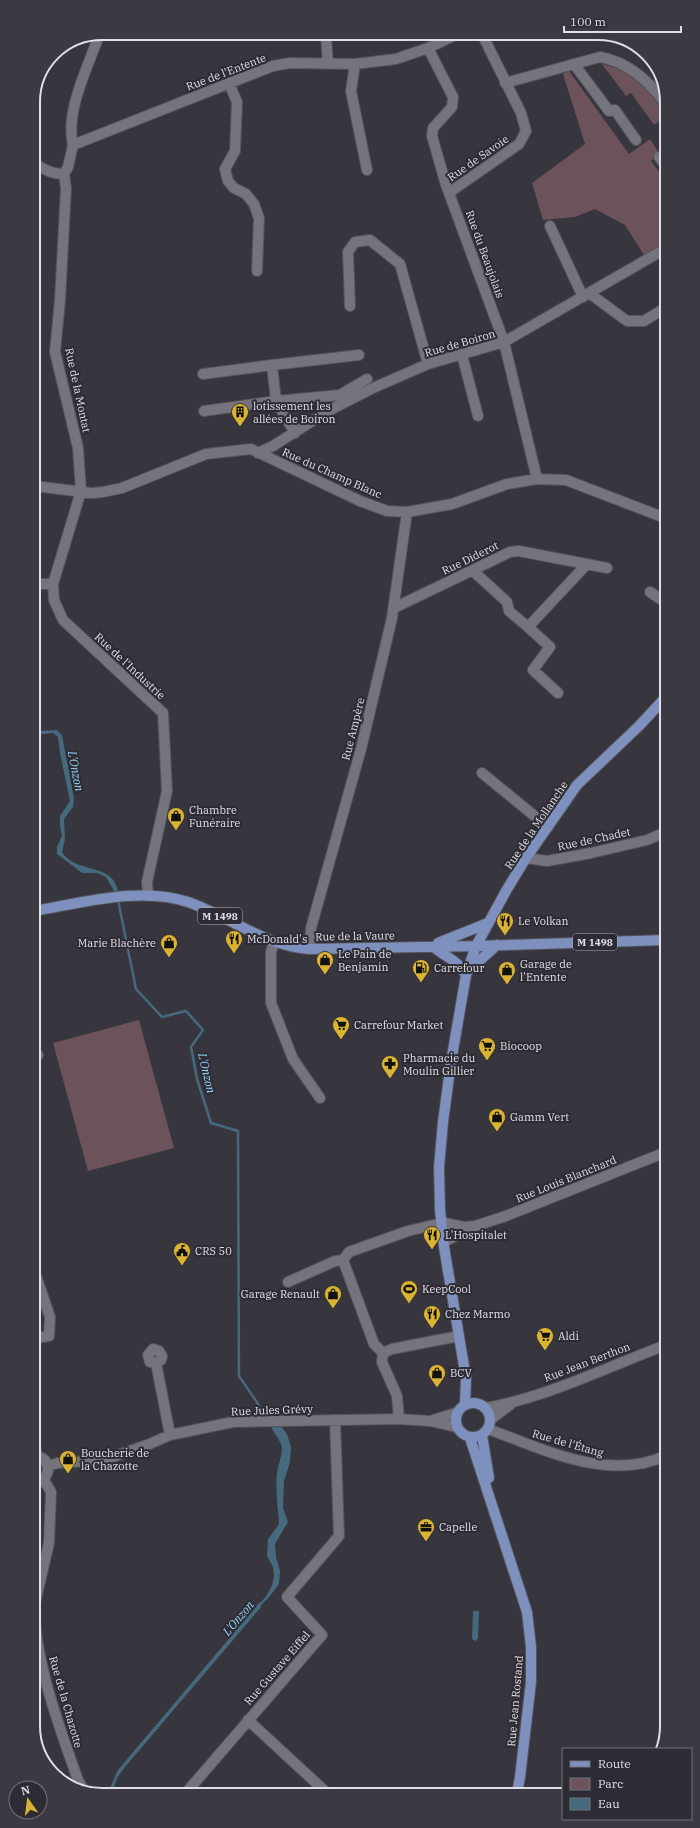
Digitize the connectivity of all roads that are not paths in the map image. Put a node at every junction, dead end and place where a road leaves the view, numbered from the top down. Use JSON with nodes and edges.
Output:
{"nodes":[{"id":1,"x":97,"y":40,"type":"edge"},
{"id":2,"x":326,"y":40,"type":"edge"},
{"id":3,"x":445,"y":40,"type":"edge"},
{"id":4,"x":485,"y":40,"type":"edge"},
{"id":5,"x":428,"y":48,"type":"junction"},
{"id":6,"x":328,"y":64,"type":"junction"},
{"id":7,"x":355,"y":64,"type":"junction"},
{"id":8,"x":574,"y":64,"type":"junction"},
{"id":9,"x":229,"y":83,"type":"junction"},
{"id":10,"x":505,"y":83,"type":"junction"},
{"id":11,"x":659,"y":97,"type":"edge"},
{"id":12,"x":636,"y":140,"type":"dead end"},
{"id":13,"x":73,"y":145,"type":"junction"},
{"id":14,"x":40,"y":166,"type":"edge"},
{"id":15,"x":367,"y":170,"type":"dead end"},
{"id":16,"x":64,"y":174,"type":"junction"},
{"id":17,"x":450,"y":192,"type":"junction"},
{"id":18,"x":550,"y":226,"type":"dead end"},
{"id":19,"x":660,"y":253,"type":"edge"},
{"id":20,"x":256,"y":271,"type":"dead end"},
{"id":21,"x":586,"y":295,"type":"junction"},
{"id":22,"x":350,"y":306,"type":"dead end"},
{"id":23,"x":660,"y":311,"type":"edge"},
{"id":24,"x":504,"y":342,"type":"junction"},
{"id":25,"x":462,"y":354,"type":"junction"},
{"id":26,"x":360,"y":355,"type":"dead end"},
{"id":27,"x":428,"y":364,"type":"junction"},
{"id":28,"x":272,"y":365,"type":"junction"},
{"id":29,"x":203,"y":374,"type":"dead end"},
{"id":30,"x":367,"y":379,"type":"dead end"},
{"id":31,"x":276,"y":401,"type":"junction"},
{"id":32,"x":204,"y":411,"type":"dead end"},
{"id":33,"x":478,"y":416,"type":"dead end"},
{"id":34,"x":295,"y":432,"type":"junction"},
{"id":35,"x":258,"y":453,"type":"junction"},
{"id":36,"x":537,"y":479,"type":"junction"},
{"id":37,"x":40,"y":487,"type":"edge"},
{"id":38,"x":81,"y":491,"type":"junction"},
{"id":39,"x":407,"y":512,"type":"junction"},
{"id":40,"x":660,"y":516,"type":"edge"},
{"id":41,"x":587,"y":564,"type":"junction"},
{"id":42,"x":608,"y":568,"type":"dead end"},
{"id":43,"x":472,"y":570,"type":"junction"},
{"id":44,"x":40,"y":584,"type":"edge"},
{"id":45,"x":53,"y":584,"type":"junction"},
{"id":46,"x":650,"y":592,"type":"dead end"},
{"id":47,"x":660,"y":599,"type":"edge"},
{"id":48,"x":394,"y":608,"type":"junction"},
{"id":49,"x":528,"y":627,"type":"junction"},
{"id":50,"x":558,"y":693,"type":"dead end"},
{"id":51,"x":660,"y":704,"type":"edge"},
{"id":52,"x":482,"y":773,"type":"dead end"},
{"id":53,"x":548,"y":827,"type":"junction"},
{"id":54,"x":660,"y":835,"type":"edge"},
{"id":55,"x":526,"y":858,"type":"junction"},
{"id":56,"x":148,"y":894,"type":"junction"},
{"id":57,"x":40,"y":910,"type":"edge"},
{"id":58,"x":488,"y":923,"type":"junction"},
{"id":59,"x":660,"y":940,"type":"edge"},
{"id":60,"x":274,"y":942,"type":"junction"},
{"id":61,"x":498,"y":945,"type":"junction"},
{"id":62,"x":430,"y":946,"type":"junction"},
{"id":63,"x":476,"y":946,"type":"junction"},
{"id":64,"x":310,"y":949,"type":"junction"},
{"id":65,"x":467,"y":972,"type":"junction"},
{"id":66,"x":320,"y":1098,"type":"dead end"},
{"id":67,"x":660,"y":1154,"type":"edge"},
{"id":68,"x":442,"y":1223,"type":"junction"},
{"id":69,"x":475,"y":1226,"type":"junction"},
{"id":70,"x":444,"y":1242,"type":"junction"},
{"id":71,"x":343,"y":1260,"type":"junction"},
{"id":72,"x":288,"y":1282,"type":"dead end"},
{"id":73,"x":40,"y":1288,"type":"edge"},
{"id":74,"x":459,"y":1336,"type":"junction"},
{"id":75,"x":40,"y":1337,"type":"edge"},
{"id":76,"x":660,"y":1347,"type":"edge"},
{"id":77,"x":383,"y":1353,"type":"junction"},
{"id":78,"x":156,"y":1363,"type":"dead end"},
{"id":79,"x":516,"y":1400,"type":"junction"},
{"id":80,"x":470,"y":1404,"type":"junction"},
{"id":81,"x":485,"y":1408,"type":"junction"},
{"id":82,"x":456,"y":1414,"type":"junction"},
{"id":83,"x":398,"y":1419,"type":"junction"},
{"id":84,"x":335,"y":1420,"type":"junction"},
{"id":85,"x":430,"y":1421,"type":"junction"},
{"id":86,"x":456,"y":1427,"type":"junction"},
{"id":87,"x":487,"y":1428,"type":"junction"},
{"id":88,"x":170,"y":1435,"type":"junction"},
{"id":89,"x":470,"y":1438,"type":"junction"},
{"id":90,"x":40,"y":1456,"type":"edge"},
{"id":91,"x":660,"y":1457,"type":"edge"},
{"id":92,"x":48,"y":1466,"type":"junction"},
{"id":93,"x":40,"y":1480,"type":"edge"},
{"id":94,"x":40,"y":1482,"type":"edge"},
{"id":95,"x":497,"y":1519,"type":"junction"},
{"id":96,"x":40,"y":1582,"type":"edge"},
{"id":97,"x":40,"y":1655,"type":"edge"},
{"id":98,"x":248,"y":1720,"type":"junction"},
{"id":99,"x":80,"y":1784,"type":"edge"},
{"id":100,"x":190,"y":1788,"type":"edge"},
{"id":101,"x":322,"y":1788,"type":"edge"},
{"id":102,"x":518,"y":1788,"type":"edge"}],
"edges":[{"from":1,"to":13,"type":"street"},
{"from":2,"to":6,"type":"street"},
{"from":3,"to":5,"type":"street","name":"Rue de l'Entente"},
{"from":4,"to":10,"type":"street","name":"Rue de Savoie"},
{"from":5,"to":7,"type":"street","name":"Rue de l'Entente"},
{"from":5,"to":17,"type":"street","name":"Rue du Beaujolais"},
{"from":6,"to":7,"type":"street","name":"Rue de l'Entente"},
{"from":6,"to":9,"type":"street","name":"Rue de l'Entente"},
{"from":7,"to":15,"type":"street"},
{"from":8,"to":10,"type":"street"},
{"from":8,"to":11,"type":"street"},
{"from":8,"to":12,"type":"street"},
{"from":9,"to":13,"type":"street","name":"Rue de l'Entente"},
{"from":9,"to":20,"type":"street"},
{"from":10,"to":17,"type":"street","name":"Rue de Savoie"},
{"from":13,"to":16,"type":"street"},
{"from":14,"to":16,"type":"street"},
{"from":16,"to":38,"type":"street","name":"Rue de la Montat"},
{"from":17,"to":24,"type":"street","name":"Rue du Beaujolais"},
{"from":18,"to":21,"type":"street"},
{"from":19,"to":21,"type":"street","name":"Rue de Boiron"},
{"from":21,"to":23,"type":"street"},
{"from":21,"to":24,"type":"street","name":"Rue de Boiron"},
{"from":22,"to":27,"type":"street"},
{"from":24,"to":25,"type":"street","name":"Rue de Boiron"},
{"from":24,"to":36,"type":"street","name":"Rue du Beaujolais"},
{"from":25,"to":27,"type":"street","name":"Rue de Boiron"},
{"from":25,"to":33,"type":"street"},
{"from":26,"to":28,"type":"street"},
{"from":27,"to":34,"type":"street","name":"Rue de Boiron"},
{"from":28,"to":29,"type":"street"},
{"from":28,"to":31,"type":"street"},
{"from":30,"to":31,"type":"street"},
{"from":31,"to":32,"type":"street"},
{"from":31,"to":34,"type":"street"},
{"from":34,"to":35,"type":"street","name":"Rue de Boiron"},
{"from":35,"to":38,"type":"street","name":"Rue du Champ Blanc"},
{"from":35,"to":39,"type":"street","name":"Rue du Champ Blanc"},
{"from":36,"to":39,"type":"street","name":"Rue du Champ Blanc"},
{"from":36,"to":40,"type":"street","name":"Rue du Champ Blanc"},
{"from":37,"to":38,"type":"street","name":"Rue du Champ Blanc"},
{"from":38,"to":45,"type":"street","name":"Rue de l'Industrie"},
{"from":39,"to":48,"type":"street","name":"Rue Ampère"},
{"from":41,"to":42,"type":"street","name":"Rue Diderot"},
{"from":41,"to":43,"type":"street","name":"Rue Diderot"},
{"from":41,"to":49,"type":"street"},
{"from":43,"to":48,"type":"street","name":"Rue Diderot"},
{"from":43,"to":49,"type":"street"},
{"from":44,"to":45,"type":"street"},
{"from":45,"to":56,"type":"street","name":"Rue de l'Industrie"},
{"from":46,"to":47,"type":"street"},
{"from":48,"to":64,"type":"street","name":"Rue Ampère"},
{"from":49,"to":50,"type":"street"},
{"from":51,"to":53,"type":"main road","name":"Rue de la Mollanche"},
{"from":52,"to":53,"type":"street"},
{"from":53,"to":55,"type":"main road","name":"Rue de la Mollanche"},
{"from":54,"to":55,"type":"street","name":"Rue de Chadet"},
{"from":55,"to":58,"type":"main road","name":"Rue de la Mollanche"},
{"from":56,"to":57,"type":"main road","name":"Rue de la Vaure","number":"M 1498"},
{"from":56,"to":60,"type":"main road","name":"Rue de la Vaure","number":"M 1498"},
{"from":58,"to":62,"type":"main road","name":"Rue de la Vaure"},
{"from":58,"to":63,"type":"main road","name":"Rue de la Mollanche"},
{"from":59,"to":61,"type":"main road","number":"M 1498"},
{"from":60,"to":64,"type":"main road","name":"Rue de la Vaure","number":"M 1498"},
{"from":60,"to":66,"type":"street"},
{"from":61,"to":63,"type":"main road","number":"M 1498"},
{"from":61,"to":65,"type":"main road"},
{"from":62,"to":63,"type":"main road","number":"M 1498"},
{"from":62,"to":64,"type":"main road","name":"Rue de la Vaure","number":"M 1498"},
{"from":62,"to":65,"type":"main road"},
{"from":63,"to":65,"type":"main road","name":"Rue de la Mollanche"},
{"from":65,"to":68,"type":"main road","name":"Rue de la Mollanche"},
{"from":67,"to":69,"type":"street","name":"Rue Louis Blanchard"},
{"from":68,"to":69,"type":"street","name":"Rue Louis Blanchard"},
{"from":68,"to":70,"type":"main road","name":"Rue de la Mollanche"},
{"from":68,"to":71,"type":"street"},
{"from":69,"to":70,"type":"street","name":"Rue Louis Blanchard"},
{"from":70,"to":74,"type":"main road","name":"Rue de la Mollanche"},
{"from":71,"to":72,"type":"street"},
{"from":71,"to":77,"type":"street"},
{"from":73,"to":75,"type":"street"},
{"from":74,"to":77,"type":"street"},
{"from":74,"to":80,"type":"main road","name":"Rue de la Mollanche"},
{"from":76,"to":79,"type":"street","name":"Rue Jean Berthon"},
{"from":77,"to":83,"type":"street"},
{"from":78,"to":88,"type":"street"},
{"from":79,"to":81,"type":"street","name":"Rue Jean Berthon"},
{"from":79,"to":87,"type":"street"},
{"from":80,"to":81,"type":"main road"},
{"from":80,"to":82,"type":"main road"},
{"from":81,"to":87,"type":"main road"},
{"from":82,"to":85,"type":"street"},
{"from":82,"to":86,"type":"main road"},
{"from":83,"to":84,"type":"street","name":"Rue Jules Grévy"},
{"from":83,"to":85,"type":"street","name":"Rue Jules Grévy"},
{"from":84,"to":88,"type":"street","name":"Rue Jules Grévy"},
{"from":84,"to":98,"type":"street","name":"Rue Gustave Eiffel"},
{"from":85,"to":86,"type":"street"},
{"from":86,"to":89,"type":"main road"},
{"from":87,"to":89,"type":"main road"},
{"from":87,"to":91,"type":"street","name":"Rue de l'Étang"},
{"from":87,"to":95,"type":"main road"},
{"from":88,"to":92,"type":"street","name":"Rue Jules Grévy"},
{"from":89,"to":95,"type":"main road"},
{"from":90,"to":92,"type":"street"},
{"from":92,"to":93,"type":"street"},
{"from":94,"to":96,"type":"street"},
{"from":95,"to":102,"type":"main road","name":"Rue Jean Rostand"},
{"from":97,"to":99,"type":"street","name":"Rue de la Chazotte"},
{"from":98,"to":100,"type":"street","name":"Rue Gustave Eiffel"},
{"from":98,"to":101,"type":"street"}]}
